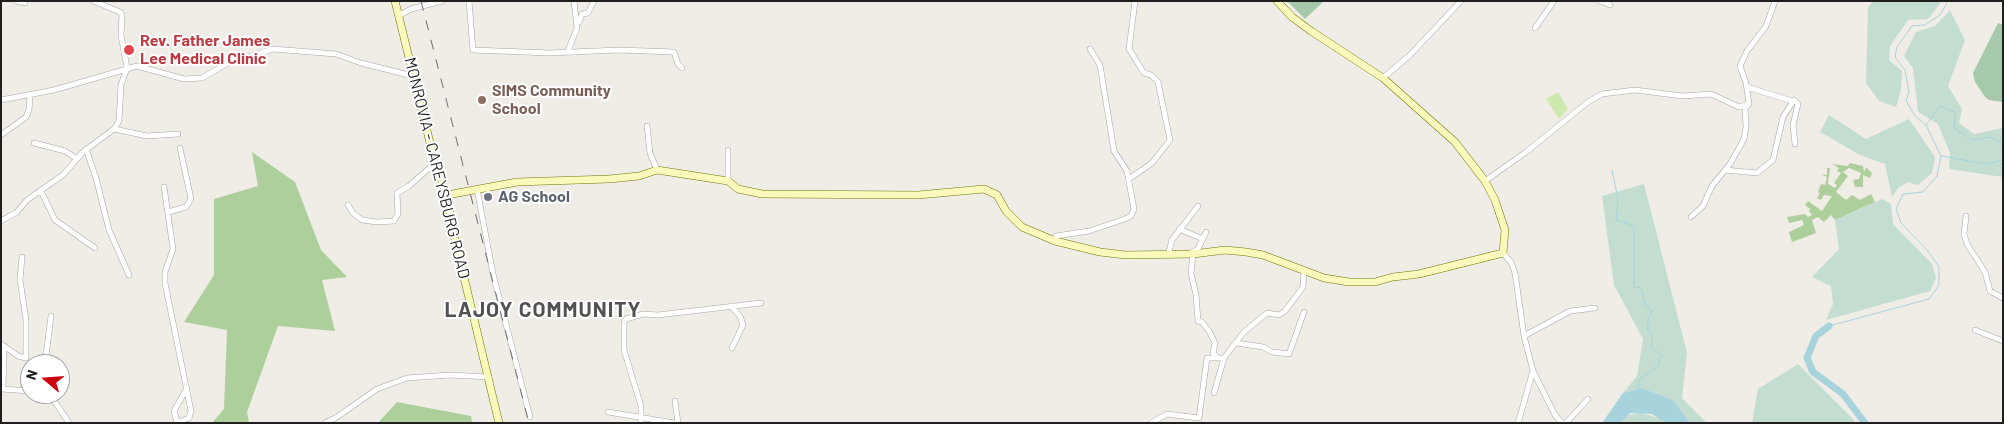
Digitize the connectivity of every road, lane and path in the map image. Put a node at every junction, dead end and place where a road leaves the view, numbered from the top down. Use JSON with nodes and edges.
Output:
{"nodes":[{"id":1,"x":16,"y":1,"type":"edge"},
{"id":2,"x":93,"y":1,"type":"edge"},
{"id":3,"x":394,"y":1,"type":"edge"},
{"id":4,"x":442,"y":1,"type":"edge"},
{"id":5,"x":470,"y":1,"type":"edge"},
{"id":6,"x":574,"y":1,"type":"edge"},
{"id":7,"x":594,"y":1,"type":"edge"},
{"id":8,"x":1135,"y":1,"type":"edge"},
{"id":9,"x":1277,"y":1,"type":"edge"},
{"id":10,"x":1461,"y":1,"type":"edge"},
{"id":11,"x":1554,"y":1,"type":"edge"},
{"id":12,"x":1600,"y":1,"type":"edge"},
{"id":13,"x":1775,"y":1,"type":"edge"},
{"id":14,"x":24,"y":3,"type":"dead end"},
{"id":15,"x":422,"y":3,"type":"edge"},
{"id":16,"x":1610,"y":5,"type":"dead end"},
{"id":17,"x":398,"y":16,"type":"junction"},
{"id":18,"x":577,"y":28,"type":"junction"},
{"id":19,"x":1534,"y":28,"type":"dead end"},
{"id":20,"x":1090,"y":49,"type":"dead end"},
{"id":21,"x":568,"y":51,"type":"junction"},
{"id":22,"x":127,"y":68,"type":"junction"},
{"id":23,"x":682,"y":68,"type":"dead end"},
{"id":24,"x":413,"y":76,"type":"junction"},
{"id":25,"x":1383,"y":78,"type":"junction"},
{"id":26,"x":1746,"y":87,"type":"junction"},
{"id":27,"x":30,"y":96,"type":"junction"},
{"id":28,"x":1,"y":100,"type":"edge"},
{"id":29,"x":1792,"y":100,"type":"junction"},
{"id":30,"x":1749,"y":104,"type":"junction"},
{"id":31,"x":647,"y":126,"type":"dead end"},
{"id":32,"x":114,"y":129,"type":"junction"},
{"id":33,"x":178,"y":134,"type":"dead end"},
{"id":34,"x":1,"y":135,"type":"edge"},
{"id":35,"x":34,"y":143,"type":"dead end"},
{"id":36,"x":1795,"y":144,"type":"dead end"},
{"id":37,"x":180,"y":148,"type":"dead end"},
{"id":38,"x":86,"y":149,"type":"junction"},
{"id":39,"x":728,"y":150,"type":"dead end"},
{"id":40,"x":77,"y":159,"type":"junction"},
{"id":41,"x":435,"y":163,"type":"junction"},
{"id":42,"x":657,"y":170,"type":"junction"},
{"id":43,"x":1725,"y":170,"type":"junction"},
{"id":44,"x":1129,"y":179,"type":"junction"},
{"id":45,"x":728,"y":181,"type":"junction"},
{"id":46,"x":1485,"y":181,"type":"junction"},
{"id":47,"x":164,"y":186,"type":"dead end"},
{"id":48,"x":477,"y":189,"type":"junction"},
{"id":49,"x":41,"y":191,"type":"junction"},
{"id":50,"x":447,"y":195,"type":"junction"},
{"id":51,"x":348,"y":205,"type":"dead end"},
{"id":52,"x":1198,"y":206,"type":"dead end"},
{"id":53,"x":168,"y":212,"type":"junction"},
{"id":54,"x":1966,"y":216,"type":"dead end"},
{"id":55,"x":1691,"y":217,"type":"dead end"},
{"id":56,"x":1,"y":220,"type":"edge"},
{"id":57,"x":1179,"y":229,"type":"junction"},
{"id":58,"x":1206,"y":232,"type":"dead end"},
{"id":59,"x":1203,"y":239,"type":"junction"},
{"id":60,"x":1055,"y":241,"type":"junction"},
{"id":61,"x":95,"y":248,"type":"dead end"},
{"id":62,"x":1191,"y":254,"type":"junction"},
{"id":63,"x":1503,"y":254,"type":"junction"},
{"id":64,"x":1168,"y":255,"type":"junction"},
{"id":65,"x":22,"y":256,"type":"dead end"},
{"id":66,"x":1304,"y":270,"type":"junction"},
{"id":67,"x":129,"y":275,"type":"dead end"},
{"id":68,"x":2003,"y":298,"type":"edge"},
{"id":69,"x":761,"y":303,"type":"dead end"},
{"id":70,"x":731,"y":306,"type":"junction"},
{"id":71,"x":1595,"y":308,"type":"dead end"},
{"id":72,"x":1304,"y":312,"type":"dead end"},
{"id":73,"x":51,"y":316,"type":"dead end"},
{"id":74,"x":1975,"y":330,"type":"dead end"},
{"id":75,"x":1524,"y":336,"type":"junction"},
{"id":76,"x":2003,"y":341,"type":"edge"},
{"id":77,"x":1236,"y":343,"type":"junction"},
{"id":78,"x":3,"y":345,"type":"edge"},
{"id":79,"x":732,"y":348,"type":"dead end"},
{"id":80,"x":46,"y":354,"type":"edge"},
{"id":81,"x":1216,"y":356,"type":"junction"},
{"id":82,"x":1224,"y":358,"type":"junction"},
{"id":83,"x":1533,"y":371,"type":"junction"},
{"id":84,"x":488,"y":377,"type":"junction"},
{"id":85,"x":188,"y":388,"type":"junction"},
{"id":86,"x":2,"y":389,"type":"edge"},
{"id":87,"x":20,"y":390,"type":"edge"},
{"id":88,"x":1214,"y":393,"type":"dead end"},
{"id":89,"x":1588,"y":399,"type":"dead end"},
{"id":90,"x":675,"y":401,"type":"dead end"},
{"id":91,"x":56,"y":404,"type":"edge"},
{"id":92,"x":608,"y":412,"type":"dead end"},
{"id":93,"x":530,"y":417,"type":"dead end"},
{"id":94,"x":190,"y":420,"type":"edge"},
{"id":95,"x":642,"y":420,"type":"edge"},
{"id":96,"x":1196,"y":420,"type":"edge"},
{"id":97,"x":69,"y":423,"type":"edge"},
{"id":98,"x":176,"y":423,"type":"edge"},
{"id":99,"x":325,"y":423,"type":"edge"},
{"id":100,"x":499,"y":423,"type":"edge"},
{"id":101,"x":676,"y":423,"type":"edge"},
{"id":102,"x":1151,"y":423,"type":"edge"},
{"id":103,"x":1518,"y":423,"type":"edge"},
{"id":104,"x":1562,"y":423,"type":"edge"},
{"id":105,"x":1566,"y":423,"type":"edge"}],
"edges":[{"from":1,"to":14,"type":"street"},
{"from":2,"to":22,"type":"street"},
{"from":3,"to":17,"type":"main road","name":"MONROVIA - CAREYSBURG ROAD"},
{"from":4,"to":15,"type":"street"},
{"from":5,"to":21,"type":"street"},
{"from":6,"to":18,"type":"street"},
{"from":7,"to":18,"type":"street"},
{"from":8,"to":44,"type":"street"},
{"from":9,"to":25,"type":"main road"},
{"from":10,"to":25,"type":"street"},
{"from":11,"to":19,"type":"street"},
{"from":12,"to":16,"type":"street"},
{"from":13,"to":26,"type":"street"},
{"from":15,"to":17,"type":"street"},
{"from":17,"to":24,"type":"main road","name":"MONROVIA - CAREYSBURG ROAD"},
{"from":18,"to":21,"type":"street"},
{"from":20,"to":44,"type":"street"},
{"from":21,"to":23,"type":"street"},
{"from":22,"to":24,"type":"street"},
{"from":22,"to":27,"type":"street"},
{"from":22,"to":32,"type":"street"},
{"from":24,"to":41,"type":"main road","name":"MONROVIA - CAREYSBURG ROAD"},
{"from":25,"to":46,"type":"main road"},
{"from":26,"to":29,"type":"street"},
{"from":26,"to":30,"type":"street"},
{"from":27,"to":28,"type":"street"},
{"from":27,"to":34,"type":"street"},
{"from":29,"to":36,"type":"street"},
{"from":29,"to":43,"type":"street"},
{"from":30,"to":43,"type":"street"},
{"from":30,"to":46,"type":"street"},
{"from":31,"to":42,"type":"street"},
{"from":32,"to":33,"type":"street"},
{"from":32,"to":38,"type":"street"},
{"from":35,"to":40,"type":"street"},
{"from":37,"to":53,"type":"street"},
{"from":38,"to":40,"type":"street"},
{"from":38,"to":67,"type":"street"},
{"from":39,"to":45,"type":"street"},
{"from":40,"to":49,"type":"street"},
{"from":41,"to":50,"type":"main road","name":"MONROVIA - CAREYSBURG ROAD"},
{"from":41,"to":51,"type":"street"},
{"from":42,"to":45,"type":"main road"},
{"from":42,"to":48,"type":"main road"},
{"from":43,"to":55,"type":"street"},
{"from":44,"to":60,"type":"street"},
{"from":45,"to":60,"type":"main road"},
{"from":46,"to":63,"type":"main road"},
{"from":47,"to":53,"type":"street"},
{"from":48,"to":50,"type":"main road"},
{"from":48,"to":93,"type":"street"},
{"from":49,"to":56,"type":"street"},
{"from":49,"to":61,"type":"street"},
{"from":50,"to":84,"type":"main road","name":"MONROVIA - CAREYSBURG ROAD"},
{"from":52,"to":57,"type":"street"},
{"from":53,"to":85,"type":"street"},
{"from":54,"to":68,"type":"street"},
{"from":57,"to":59,"type":"street"},
{"from":57,"to":64,"type":"street"},
{"from":58,"to":59,"type":"street"},
{"from":59,"to":62,"type":"street"},
{"from":60,"to":64,"type":"main road"},
{"from":62,"to":64,"type":"main road"},
{"from":62,"to":66,"type":"main road"},
{"from":62,"to":81,"type":"street"},
{"from":63,"to":66,"type":"main road"},
{"from":63,"to":75,"type":"street"},
{"from":65,"to":78,"type":"street"},
{"from":66,"to":77,"type":"street"},
{"from":69,"to":70,"type":"street"},
{"from":70,"to":79,"type":"street"},
{"from":70,"to":95,"type":"street"},
{"from":71,"to":75,"type":"street"},
{"from":72,"to":77,"type":"street"},
{"from":73,"to":80,"type":"street"},
{"from":74,"to":76,"type":"street"},
{"from":75,"to":83,"type":"street"},
{"from":77,"to":82,"type":"street"},
{"from":78,"to":86,"type":"street"},
{"from":81,"to":82,"type":"street"},
{"from":81,"to":96,"type":"street"},
{"from":82,"to":88,"type":"street"},
{"from":83,"to":103,"type":"street"},
{"from":83,"to":104,"type":"street"},
{"from":84,"to":99,"type":"street"},
{"from":84,"to":100,"type":"main road","name":"MONROVIA - CAREYSBURG ROAD"},
{"from":85,"to":94,"type":"street"},
{"from":85,"to":98,"type":"street"},
{"from":86,"to":87,"type":"street"},
{"from":89,"to":105,"type":"street"},
{"from":90,"to":101,"type":"street"},
{"from":91,"to":97,"type":"street"},
{"from":92,"to":95,"type":"street"},
{"from":94,"to":98,"type":"street"},
{"from":95,"to":101,"type":"street"},
{"from":96,"to":102,"type":"street"}]}
